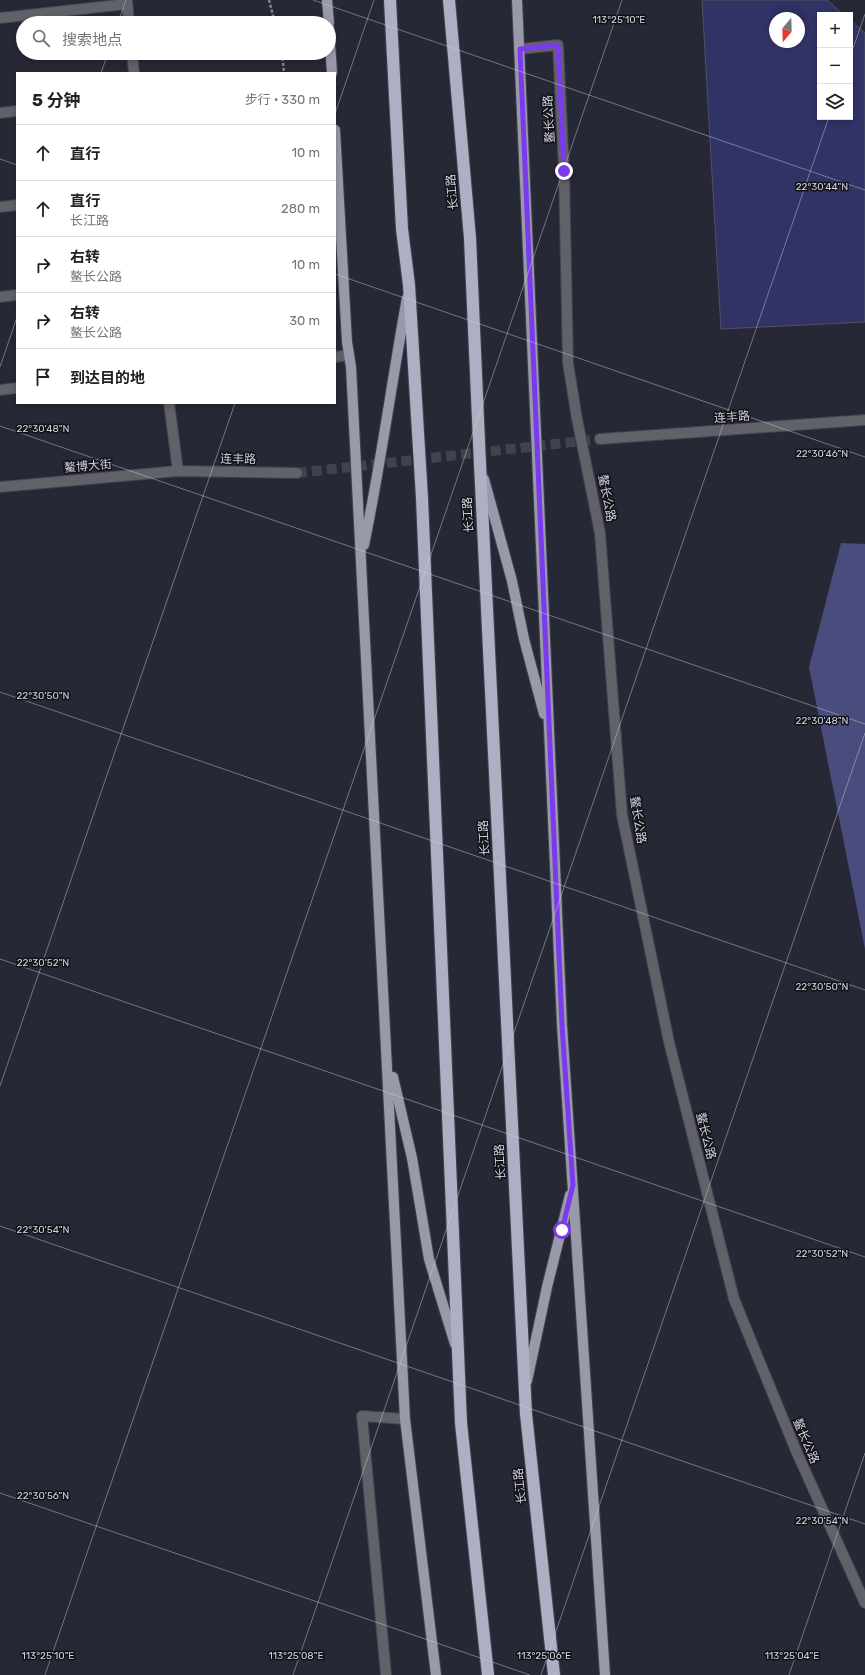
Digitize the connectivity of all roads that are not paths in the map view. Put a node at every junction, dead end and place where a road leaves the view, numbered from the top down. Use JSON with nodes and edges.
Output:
{"nodes":[{"id":1,"x":327,"y":0,"type":"edge"},
{"id":2,"x":390,"y":0,"type":"edge"},
{"id":3,"x":449,"y":0,"type":"edge"},
{"id":4,"x":518,"y":0,"type":"edge"},
{"id":5,"x":127,"y":2,"type":"edge"},
{"id":6,"x":128,"y":16,"type":"edge"},
{"id":7,"x":328,"y":16,"type":"edge"},
{"id":8,"x":0,"y":18,"type":"edge"},
{"id":9,"x":520,"y":49,"type":"junction"},
{"id":10,"x":133,"y":60,"type":"edge"},
{"id":11,"x":331,"y":60,"type":"edge"},
{"id":12,"x":134,"y":72,"type":"edge"},
{"id":13,"x":332,"y":72,"type":"edge"},
{"id":14,"x":16,"y":111,"type":"edge"},
{"id":15,"x":0,"y":112,"type":"edge"},
{"id":16,"x":336,"y":146,"type":"edge"},
{"id":17,"x":16,"y":205,"type":"edge"},
{"id":18,"x":0,"y":207,"type":"edge"},
{"id":19,"x":409,"y":285,"type":"junction"},
{"id":20,"x":16,"y":295,"type":"edge"},
{"id":21,"x":0,"y":297,"type":"edge"},
{"id":22,"x":349,"y":355,"type":"junction"},
{"id":23,"x":336,"y":356,"type":"edge"},
{"id":24,"x":16,"y":388,"type":"edge"},
{"id":25,"x":0,"y":390,"type":"edge"},
{"id":26,"x":169,"y":404,"type":"edge"},
{"id":27,"x":865,"y":420,"type":"edge"},
{"id":28,"x":600,"y":439,"type":"tunnel mouth"},
{"id":29,"x":480,"y":464,"type":"junction"},
{"id":30,"x":178,"y":471,"type":"junction"},
{"id":31,"x":297,"y":473,"type":"tunnel mouth"},
{"id":32,"x":0,"y":487,"type":"edge"},
{"id":33,"x":361,"y":560,"type":"junction"},
{"id":34,"x":549,"y":733,"type":"junction"},
{"id":35,"x":386,"y":1052,"type":"junction"},
{"id":36,"x":573,"y":1185,"type":"junction"},
{"id":37,"x":458,"y":1356,"type":"junction"},
{"id":38,"x":525,"y":1390,"type":"junction"},
{"id":39,"x":406,"y":1419,"type":"junction"},
{"id":40,"x":865,"y":1603,"type":"edge"},
{"id":41,"x":386,"y":1675,"type":"edge"},
{"id":42,"x":436,"y":1675,"type":"edge"},
{"id":43,"x":488,"y":1675,"type":"edge"},
{"id":44,"x":554,"y":1675,"type":"edge"},
{"id":45,"x":605,"y":1675,"type":"edge"}],
"edges":[{"from":1,"to":7,"type":"main road"},
{"from":2,"to":19,"type":"highway"},
{"from":3,"to":29,"type":"highway","name":"长江路"},
{"from":4,"to":9,"type":"main road"},
{"from":5,"to":6,"type":"street"},
{"from":5,"to":8,"type":"street"},
{"from":9,"to":34,"type":"main road"},
{"from":9,"to":40,"type":"street","name":"鳌长公路"},
{"from":10,"to":12,"type":"street"},
{"from":11,"to":13,"type":"main road"},
{"from":14,"to":15,"type":"street"},
{"from":16,"to":22,"type":"main road"},
{"from":17,"to":18,"type":"street"},
{"from":19,"to":33,"type":"main road"},
{"from":19,"to":37,"type":"highway"},
{"from":20,"to":21,"type":"street"},
{"from":22,"to":23,"type":"street"},
{"from":22,"to":33,"type":"main road"},
{"from":24,"to":25,"type":"street"},
{"from":26,"to":30,"type":"street"},
{"from":27,"to":28,"type":"street","name":"连丰路"},
{"from":29,"to":34,"type":"main road"},
{"from":29,"to":38,"type":"highway","name":"长江路"},
{"from":30,"to":31,"type":"street","name":"连丰路"},
{"from":30,"to":32,"type":"street","name":"鳌博大街"},
{"from":33,"to":35,"type":"main road"},
{"from":34,"to":36,"type":"main road"},
{"from":35,"to":37,"type":"main road"},
{"from":35,"to":39,"type":"main road"},
{"from":36,"to":38,"type":"main road"},
{"from":36,"to":45,"type":"main road"},
{"from":37,"to":43,"type":"highway"},
{"from":38,"to":44,"type":"highway","name":"长江路"},
{"from":39,"to":41,"type":"street"},
{"from":39,"to":42,"type":"main road"}]}
